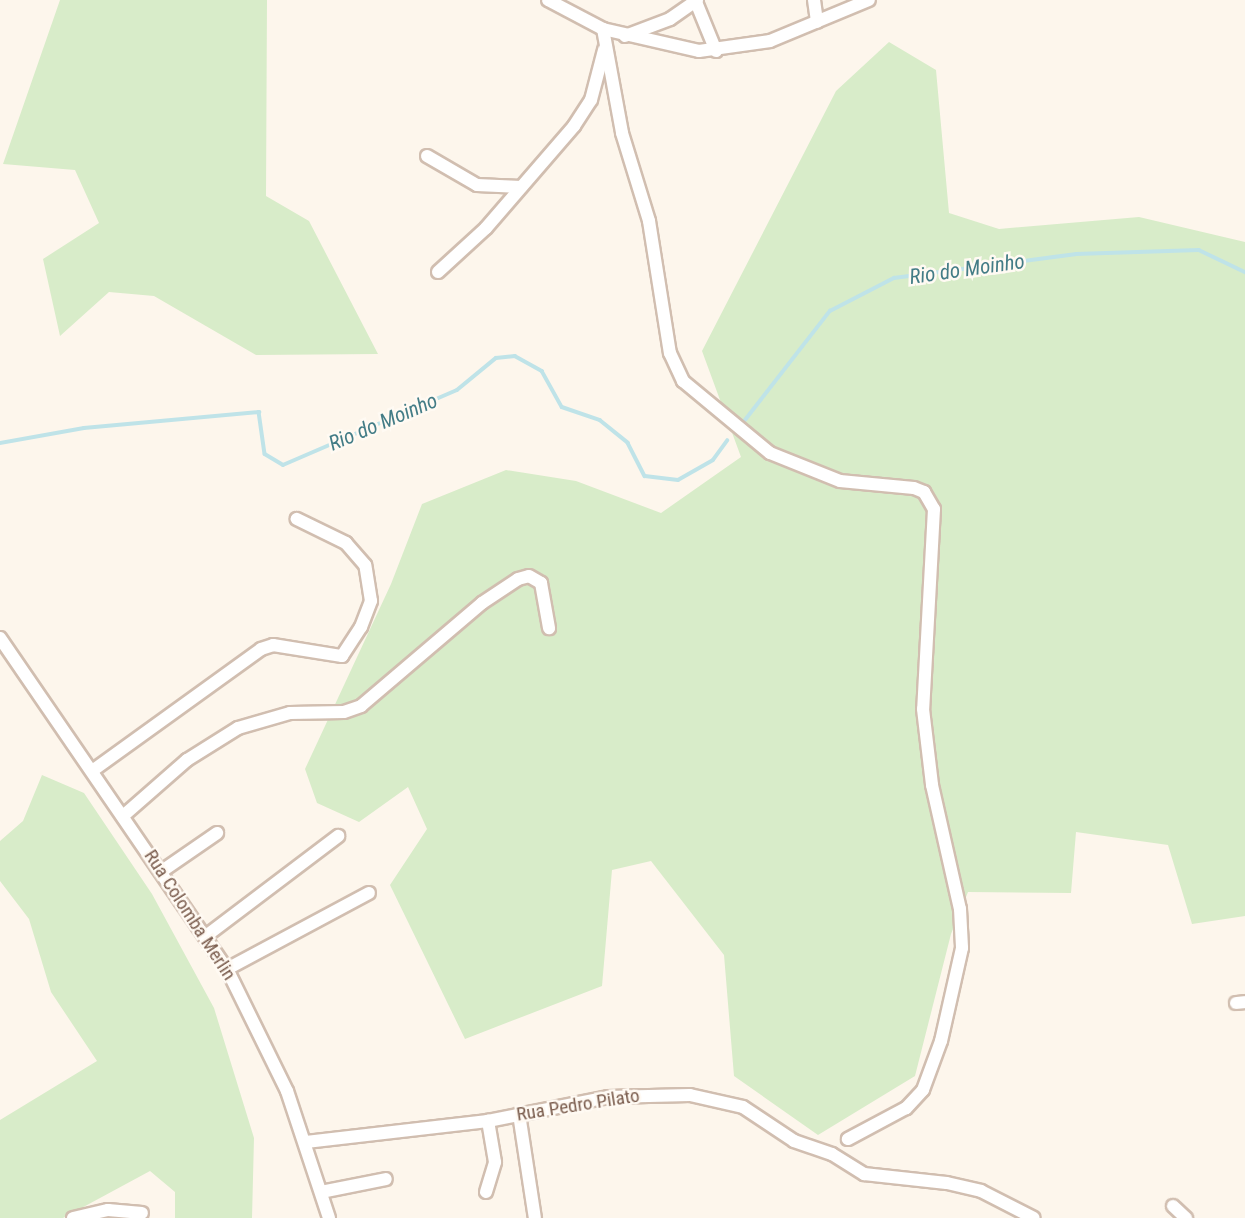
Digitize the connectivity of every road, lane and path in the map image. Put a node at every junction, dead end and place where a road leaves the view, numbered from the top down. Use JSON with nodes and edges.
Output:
{"nodes":[{"id":1,"x":548,"y":0,"type":"edge"},
{"id":2,"x":814,"y":0,"type":"edge"},
{"id":3,"x":870,"y":0,"type":"edge"},
{"id":4,"x":696,"y":1,"type":"edge"},
{"id":5,"x":817,"y":22,"type":"junction"},
{"id":6,"x":603,"y":29,"type":"junction"},
{"id":7,"x":625,"y":36,"type":"junction"},
{"id":8,"x":604,"y":47,"type":"junction"},
{"id":9,"x":716,"y":51,"type":"junction"},
{"id":10,"x":427,"y":156,"type":"dead end"},
{"id":11,"x":521,"y":187,"type":"junction"},
{"id":12,"x":438,"y":272,"type":"dead end"},
{"id":13,"x":296,"y":519,"type":"dead end"},
{"id":14,"x":549,"y":628,"type":"dead end"},
{"id":15,"x":0,"y":638,"type":"edge"},
{"id":16,"x":92,"y":771,"type":"junction"},
{"id":17,"x":123,"y":816,"type":"junction"},
{"id":18,"x":217,"y":833,"type":"dead end"},
{"id":19,"x":338,"y":836,"type":"dead end"},
{"id":20,"x":162,"y":871,"type":"junction"},
{"id":21,"x":369,"y":893,"type":"dead end"},
{"id":22,"x":206,"y":936,"type":"junction"},
{"id":23,"x":227,"y":970,"type":"junction"},
{"id":24,"x":519,"y":1114,"type":"junction"},
{"id":25,"x":488,"y":1121,"type":"junction"},
{"id":26,"x":848,"y":1139,"type":"dead end"},
{"id":27,"x":306,"y":1142,"type":"junction"},
{"id":28,"x":386,"y":1179,"type":"dead end"},
{"id":29,"x":321,"y":1192,"type":"junction"},
{"id":30,"x":486,"y":1192,"type":"dead end"},
{"id":31,"x":1173,"y":1206,"type":"dead end"},
{"id":32,"x":142,"y":1213,"type":"dead end"},
{"id":33,"x":73,"y":1218,"type":"edge"},
{"id":34,"x":329,"y":1218,"type":"edge"},
{"id":35,"x":535,"y":1218,"type":"edge"},
{"id":36,"x":1034,"y":1218,"type":"edge"},
{"id":37,"x":1186,"y":1218,"type":"edge"}],
"edges":[{"from":1,"to":6,"type":"street"},
{"from":2,"to":5,"type":"street"},
{"from":3,"to":5,"type":"street"},
{"from":4,"to":7,"type":"street"},
{"from":4,"to":9,"type":"street"},
{"from":5,"to":9,"type":"street"},
{"from":6,"to":7,"type":"street"},
{"from":6,"to":8,"type":"street"},
{"from":7,"to":9,"type":"street"},
{"from":8,"to":11,"type":"street"},
{"from":8,"to":26,"type":"street"},
{"from":10,"to":11,"type":"street"},
{"from":11,"to":12,"type":"street"},
{"from":13,"to":16,"type":"street"},
{"from":14,"to":17,"type":"street"},
{"from":15,"to":16,"type":"street","name":"Rua Colomba Merlin"},
{"from":16,"to":17,"type":"street","name":"Rua Colomba Merlin"},
{"from":17,"to":20,"type":"street","name":"Rua Colomba Merlin"},
{"from":18,"to":20,"type":"street"},
{"from":19,"to":22,"type":"street"},
{"from":20,"to":22,"type":"street","name":"Rua Colomba Merlin"},
{"from":21,"to":23,"type":"street"},
{"from":22,"to":23,"type":"street","name":"Rua Colomba Merlin"},
{"from":23,"to":27,"type":"street","name":"Rua Colomba Merlin"},
{"from":24,"to":25,"type":"street","name":"Rua Pedro Pilato"},
{"from":24,"to":35,"type":"street"},
{"from":24,"to":36,"type":"street","name":"Rua Pedro Pilato"},
{"from":25,"to":27,"type":"street","name":"Rua Pedro Pilato"},
{"from":25,"to":30,"type":"street"},
{"from":27,"to":29,"type":"street","name":"Rua Colomba Merlin"},
{"from":28,"to":29,"type":"street"},
{"from":29,"to":34,"type":"street","name":"Rua Colomba Merlin"},
{"from":31,"to":37,"type":"street"},
{"from":32,"to":33,"type":"street"}]}
